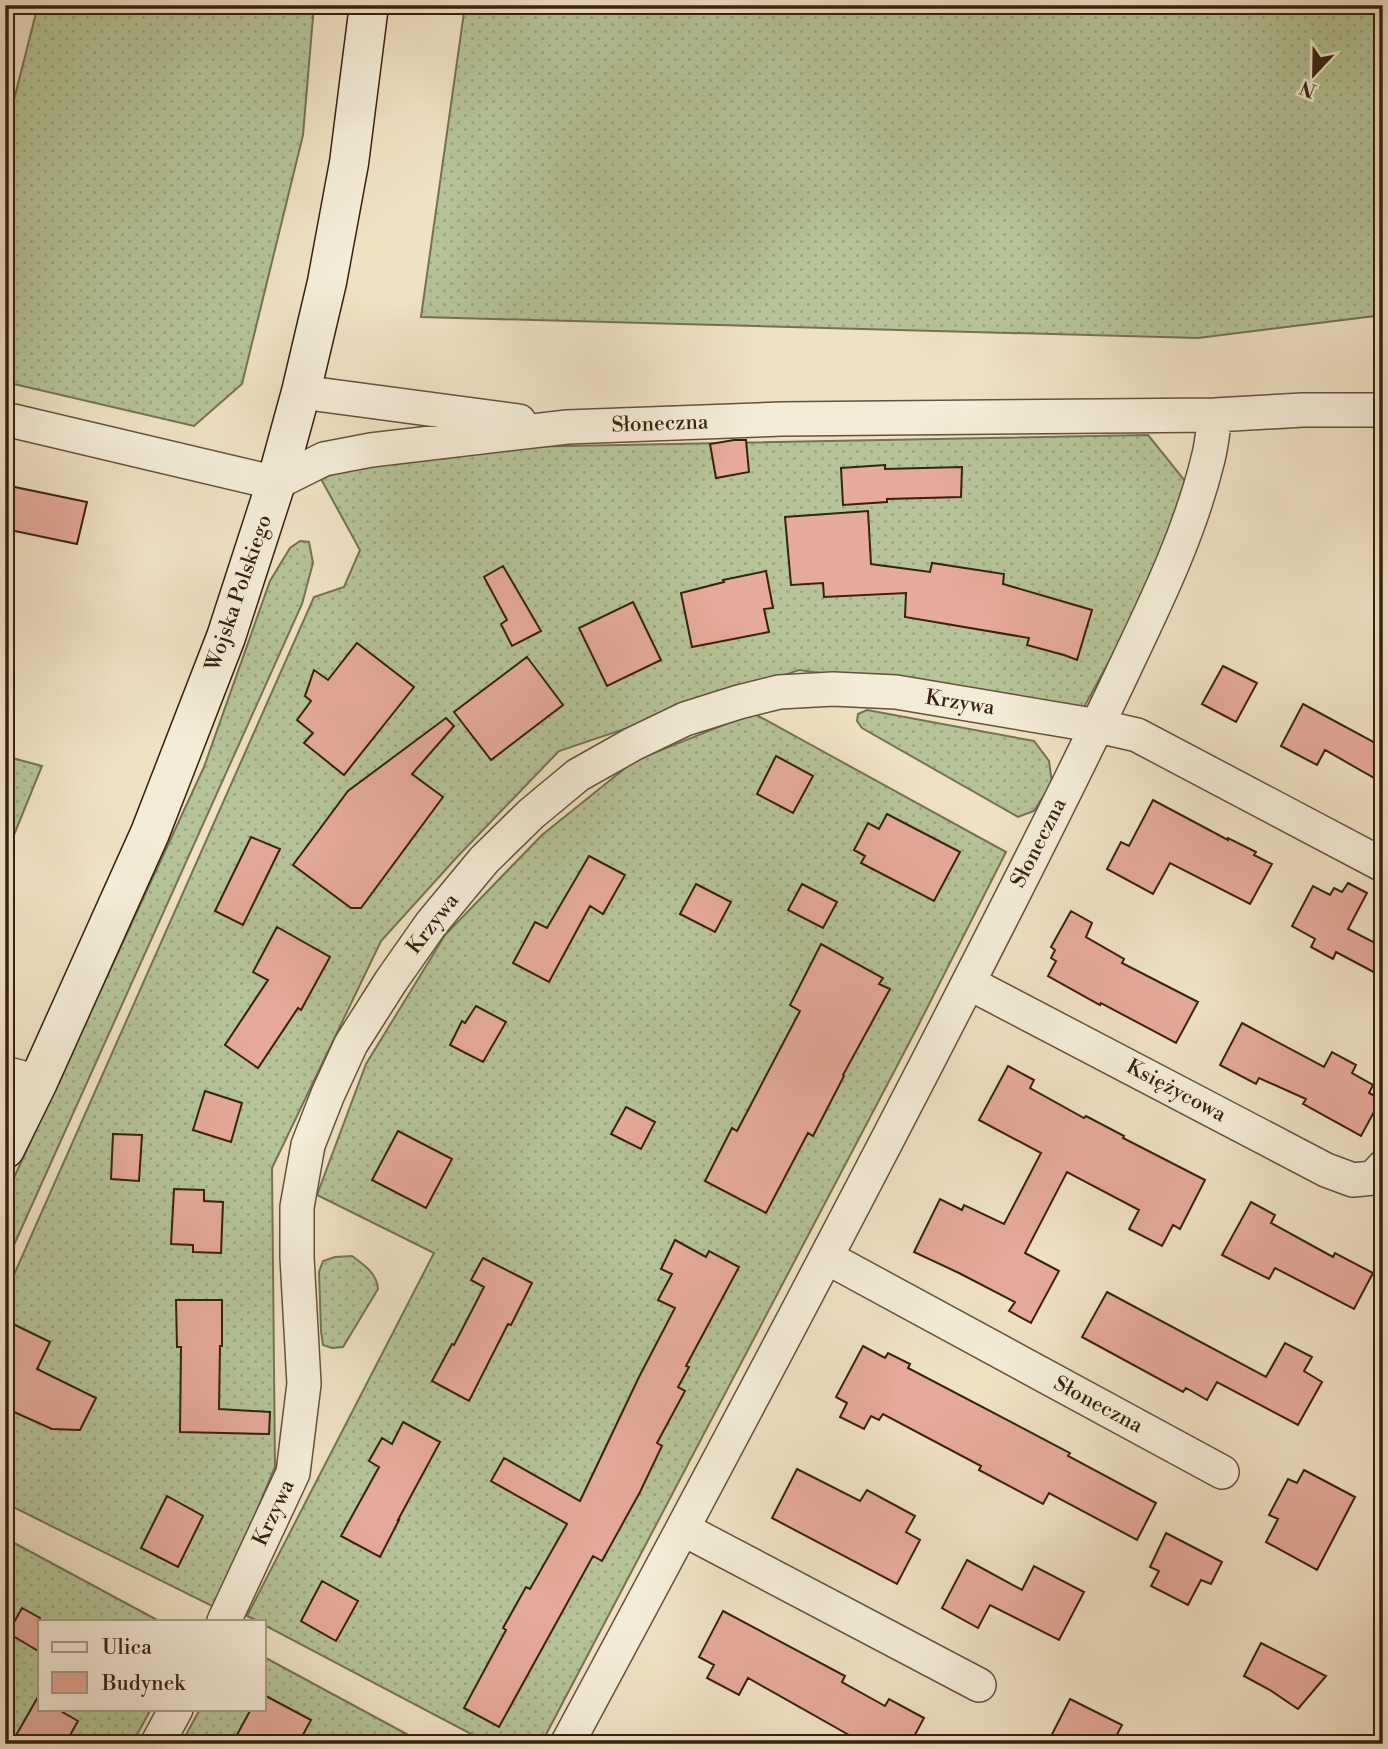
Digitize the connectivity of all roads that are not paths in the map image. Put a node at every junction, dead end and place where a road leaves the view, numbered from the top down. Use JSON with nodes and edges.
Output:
{"nodes":[{"id":1,"x":369,"y":5,"type":"edge"},
{"id":2,"x":301,"y":392,"type":"junction"},
{"id":3,"x":1383,"y":410,"type":"edge"},
{"id":4,"x":1215,"y":415,"type":"junction"},
{"id":5,"x":5,"y":419,"type":"edge"},
{"id":6,"x":567,"y":428,"type":"junction"},
{"id":7,"x":276,"y":482,"type":"junction"},
{"id":8,"x":1098,"y":726,"type":"junction"},
{"id":9,"x":1383,"y":865,"type":"edge"},
{"id":10,"x":969,"y":983,"type":"junction"},
{"id":11,"x":22,"y":1078,"type":"edge"},
{"id":12,"x":5,"y":1149,"type":"edge"},
{"id":13,"x":1383,"y":1167,"type":"edge"},
{"id":14,"x":826,"y":1257,"type":"junction"},
{"id":15,"x":1222,"y":1472,"type":"dead end"},
{"id":16,"x":683,"y":1529,"type":"junction"},
{"id":17,"x":224,"y":1620,"type":"edge"},
{"id":18,"x":979,"y":1685,"type":"dead end"},
{"id":19,"x":175,"y":1710,"type":"edge"},
{"id":20,"x":157,"y":1744,"type":"edge"},
{"id":21,"x":567,"y":1744,"type":"edge"}],
"edges":[{"from":1,"to":2,"type":"street","name":"Wojska Polskiego"},
{"from":2,"to":6,"type":"street","name":"Słoneczna"},
{"from":2,"to":7,"type":"street","name":"Wojska Polskiego"},
{"from":3,"to":4,"type":"street","name":"Słoneczna"},
{"from":4,"to":6,"type":"street","name":"Słoneczna"},
{"from":4,"to":8,"type":"street","name":"Słoneczna"},
{"from":5,"to":7,"type":"street"},
{"from":6,"to":7,"type":"street","name":"Słoneczna"},
{"from":7,"to":11,"type":"street","name":"Wojska Polskiego"},
{"from":8,"to":9,"type":"street"},
{"from":8,"to":10,"type":"street","name":"Słoneczna"},
{"from":8,"to":17,"type":"street","name":"Krzywa"},
{"from":10,"to":13,"type":"street","name":"Księżycowa"},
{"from":10,"to":14,"type":"street","name":"Słoneczna"},
{"from":11,"to":12,"type":"street","name":"Wojska Polskiego"},
{"from":14,"to":15,"type":"street","name":"Słoneczna"},
{"from":14,"to":16,"type":"street","name":"Słoneczna"},
{"from":16,"to":18,"type":"street"},
{"from":16,"to":21,"type":"street","name":"Słoneczna"},
{"from":19,"to":20,"type":"street"}]}
